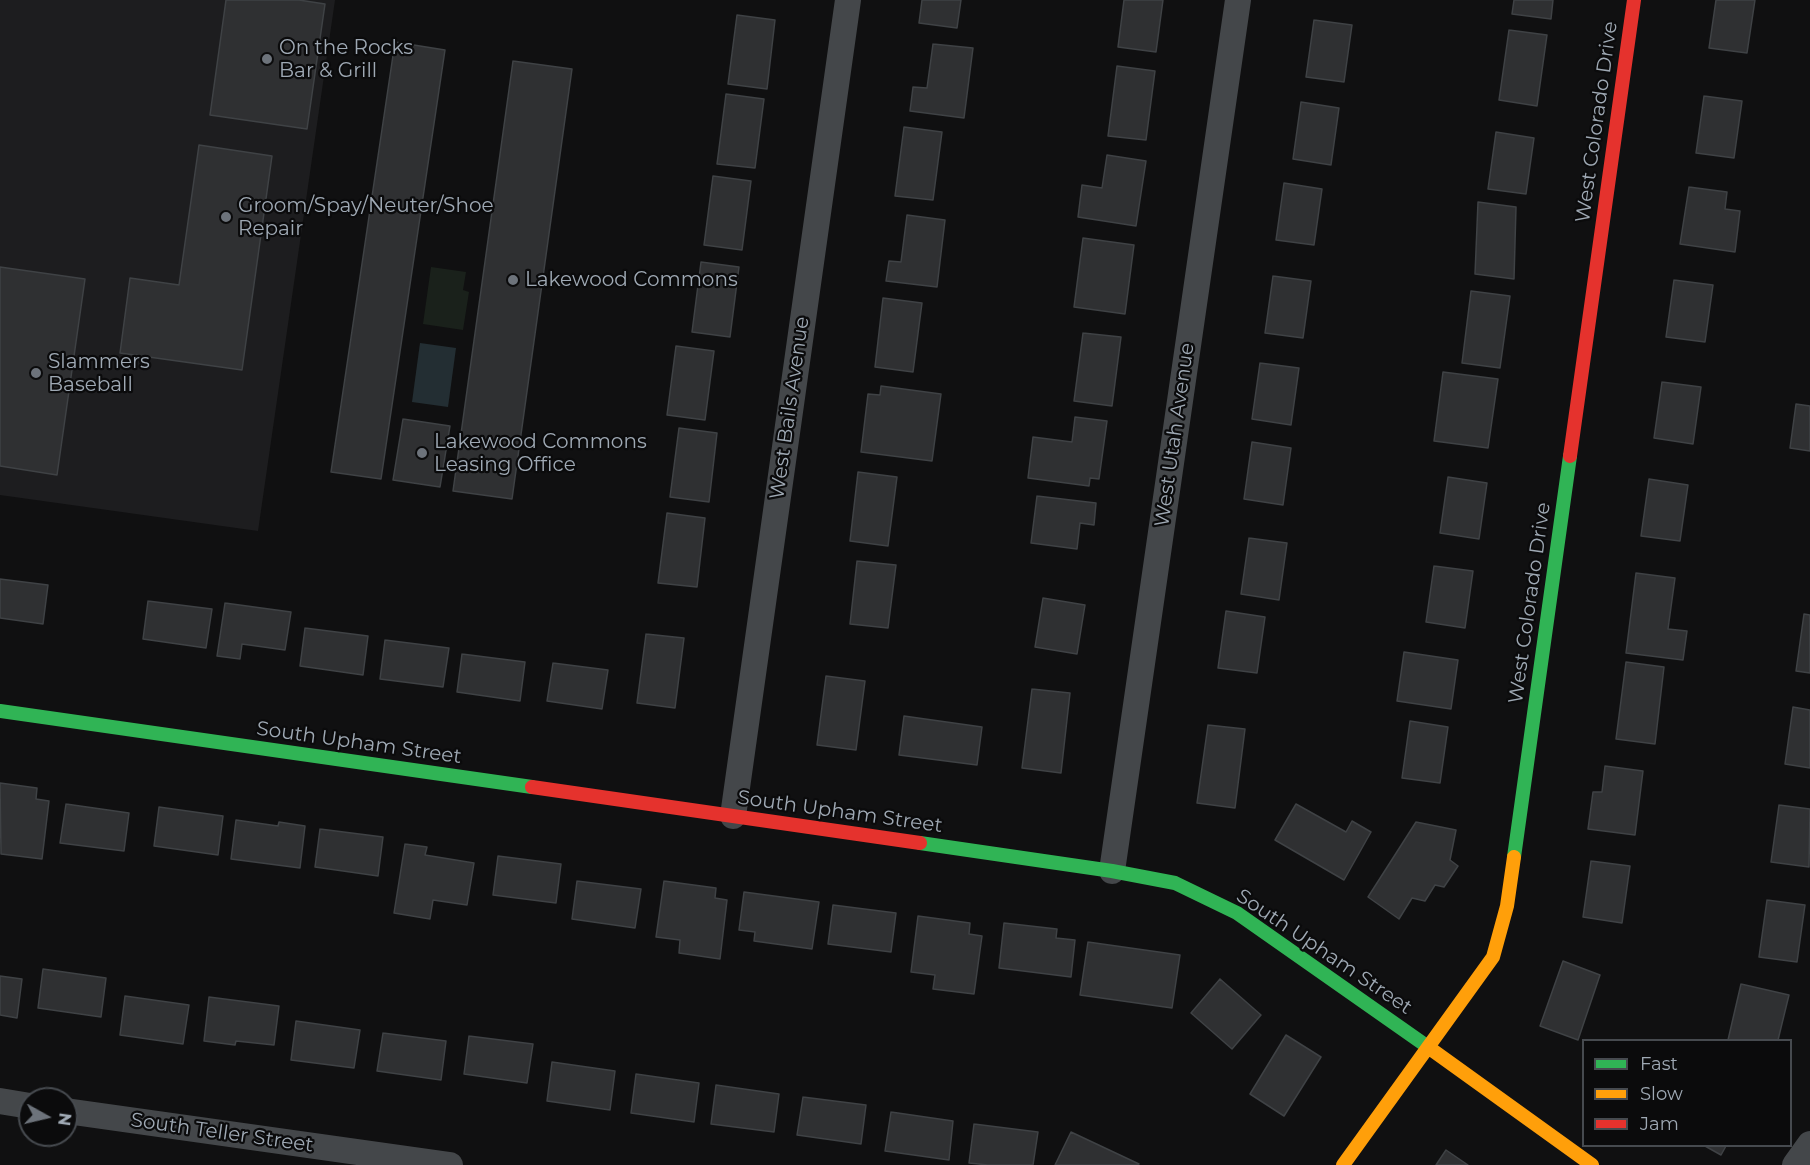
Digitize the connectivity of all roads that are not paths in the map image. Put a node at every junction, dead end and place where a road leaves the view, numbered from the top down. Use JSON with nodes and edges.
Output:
{"nodes":[{"id":1,"x":848,"y":0,"type":"edge"},
{"id":2,"x":1238,"y":0,"type":"edge"},
{"id":3,"x":1634,"y":0,"type":"edge"},
{"id":4,"x":0,"y":711,"type":"edge"},
{"id":5,"x":733,"y":816,"type":"junction"},
{"id":6,"x":1112,"y":871,"type":"junction"},
{"id":7,"x":1429,"y":1047,"type":"junction"},
{"id":8,"x":0,"y":1101,"type":"edge"},
{"id":9,"x":18,"y":1104,"type":"edge"},
{"id":10,"x":78,"y":1113,"type":"edge"},
{"id":11,"x":1810,"y":1144,"type":"edge"},
{"id":12,"x":450,"y":1165,"type":"edge"},
{"id":13,"x":1343,"y":1165,"type":"edge"},
{"id":14,"x":1592,"y":1165,"type":"edge"},
{"id":15,"x":1795,"y":1165,"type":"edge"}],
"edges":[{"from":1,"to":5,"type":"street","name":"West Bails Avenue"},
{"from":2,"to":6,"type":"street","name":"West Utah Avenue"},
{"from":3,"to":7,"type":"street","name":"West Colorado Drive"},
{"from":4,"to":5,"type":"street","name":"South Upham Street"},
{"from":5,"to":6,"type":"street","name":"South Upham Street"},
{"from":6,"to":7,"type":"street","name":"South Upham Street"},
{"from":7,"to":13,"type":"street","name":"West Colorado Drive"},
{"from":7,"to":14,"type":"street","name":"South Upham Street"},
{"from":8,"to":9,"type":"street"},
{"from":10,"to":12,"type":"street","name":"South Teller Street"},
{"from":11,"to":15,"type":"street"}]}
